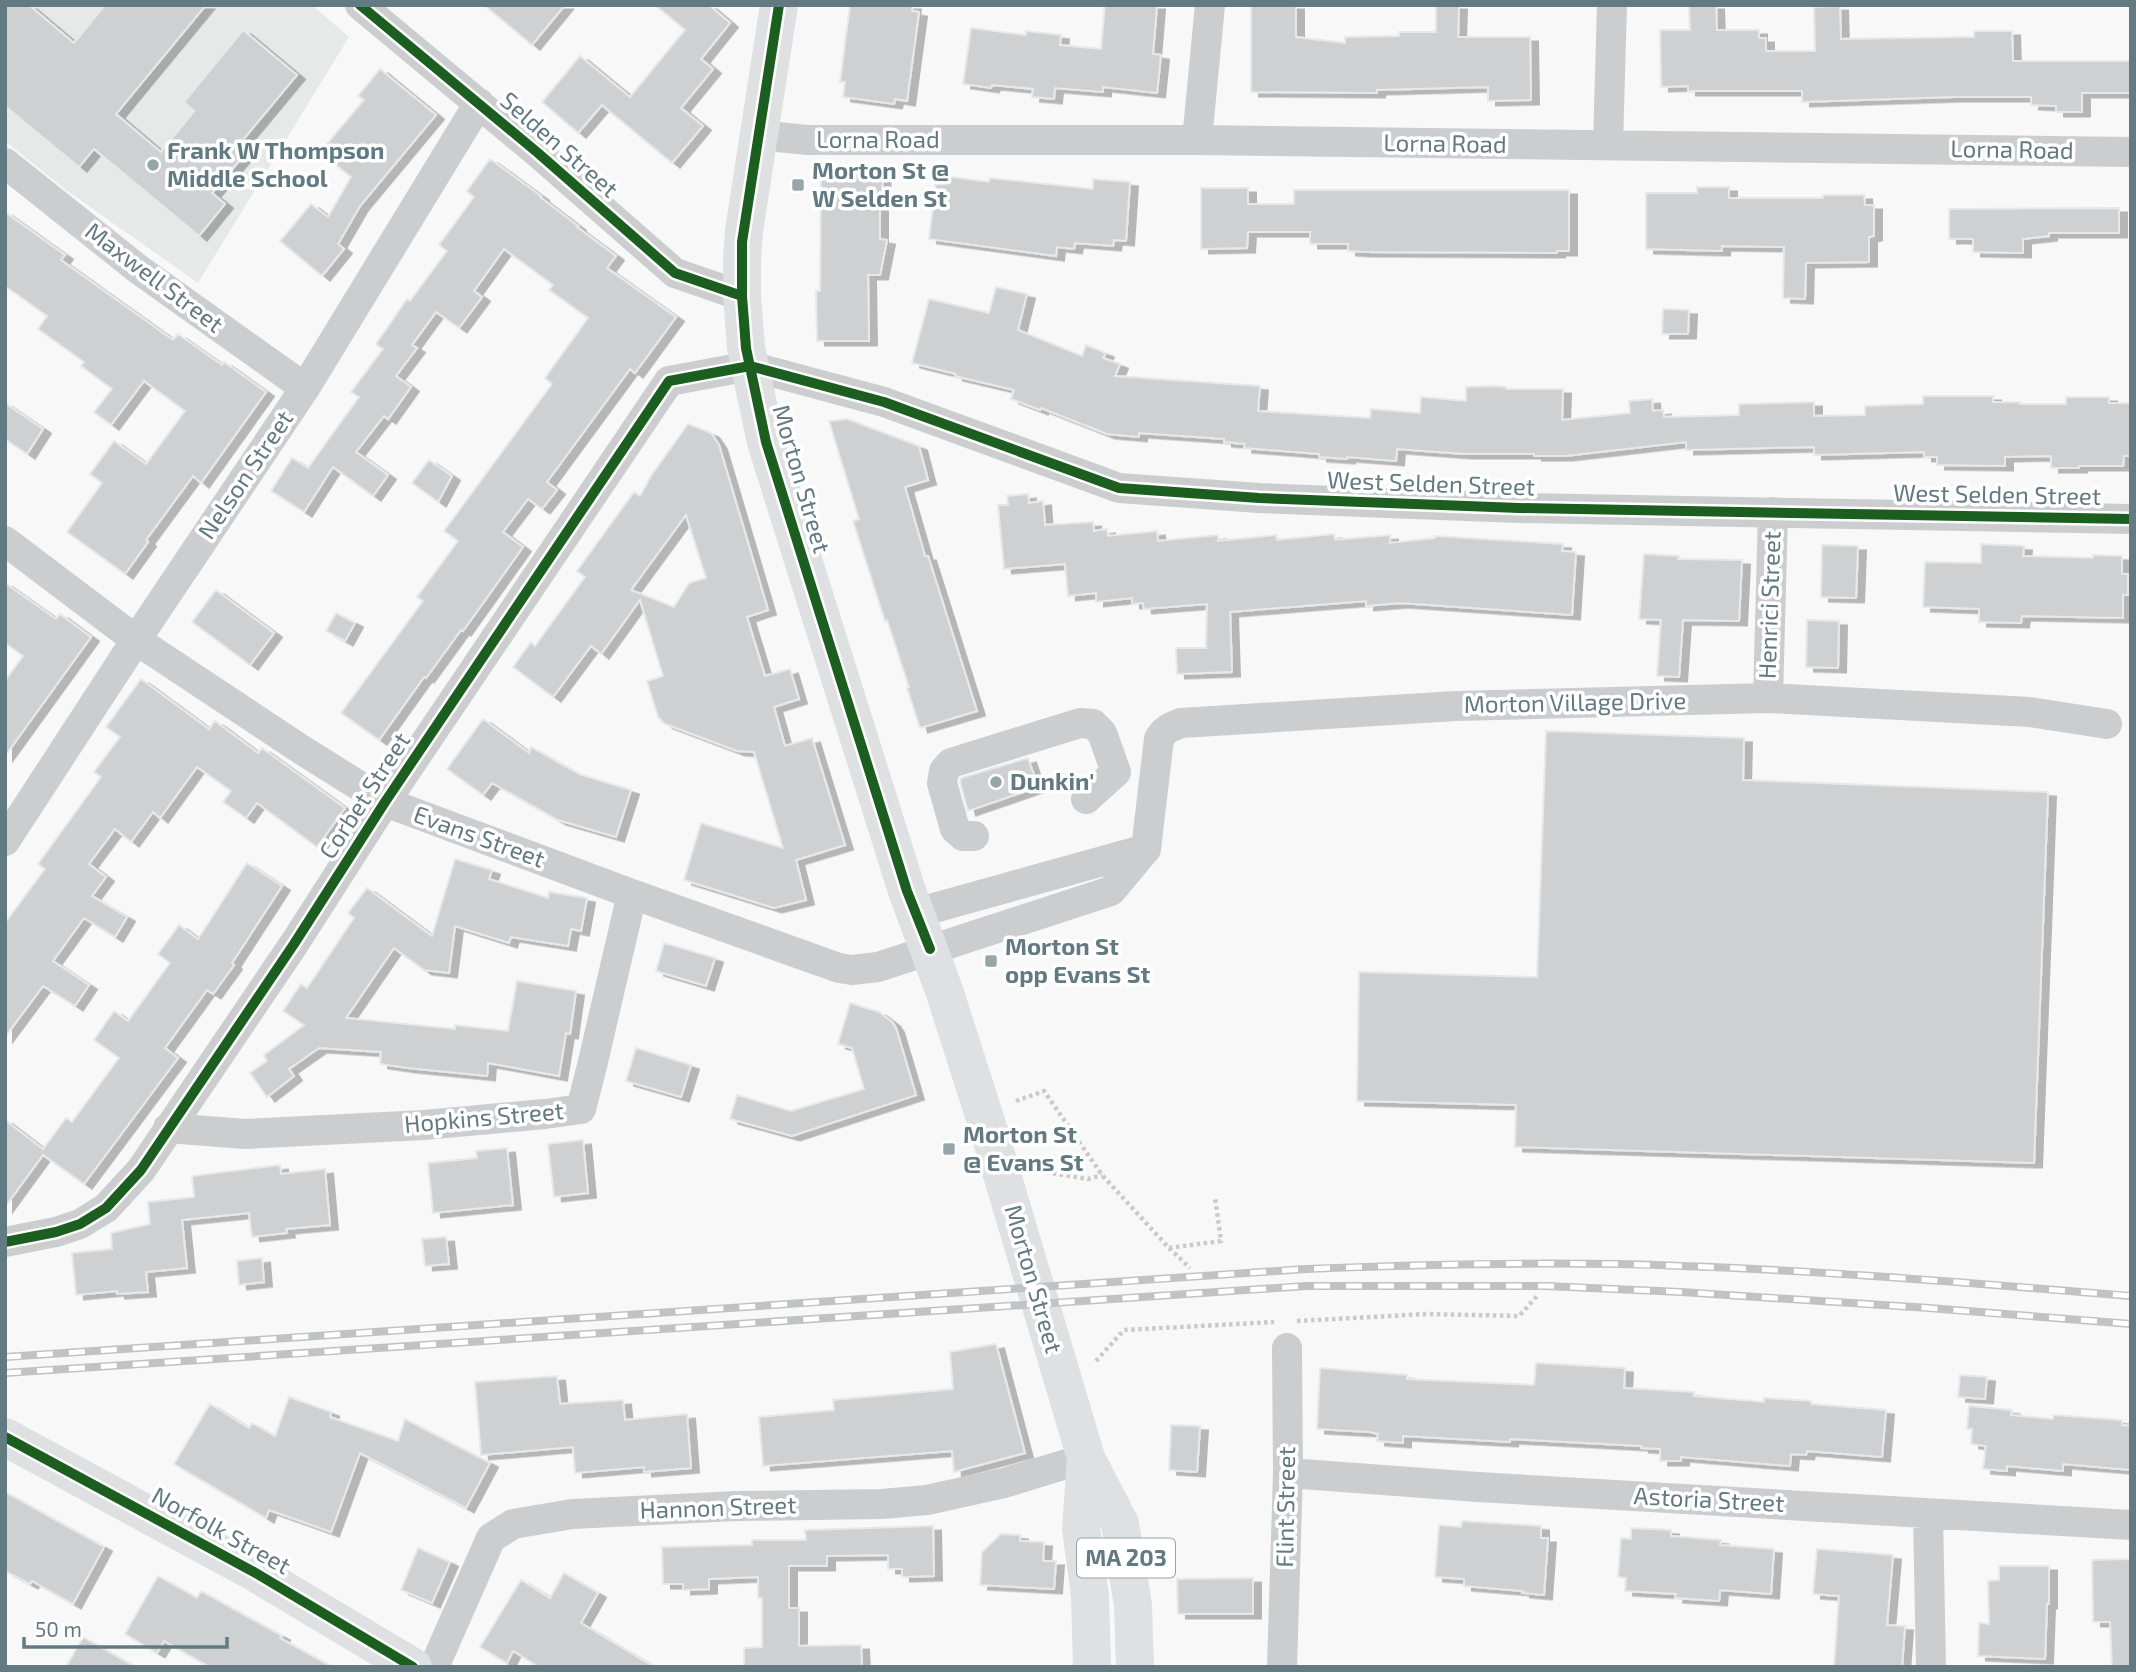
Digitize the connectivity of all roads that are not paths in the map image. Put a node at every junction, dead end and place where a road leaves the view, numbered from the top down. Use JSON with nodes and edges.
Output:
{"nodes":[{"id":1,"x":360,"y":5,"type":"edge"},
{"id":2,"x":779,"y":5,"type":"edge"},
{"id":3,"x":1210,"y":5,"type":"edge"},
{"id":4,"x":1612,"y":5,"type":"edge"},
{"id":5,"x":479,"y":103,"type":"junction"},
{"id":6,"x":759,"y":135,"type":"junction"},
{"id":7,"x":1197,"y":140,"type":"junction"},
{"id":8,"x":1608,"y":145,"type":"junction"},
{"id":9,"x":2131,"y":152,"type":"edge"},
{"id":10,"x":5,"y":163,"type":"edge"},
{"id":11,"x":741,"y":296,"type":"junction"},
{"id":12,"x":750,"y":366,"type":"junction"},
{"id":13,"x":305,"y":388,"type":"junction"},
{"id":14,"x":1773,"y":512,"type":"junction"},
{"id":15,"x":2131,"y":519,"type":"edge"},
{"id":16,"x":5,"y":541,"type":"edge"},
{"id":17,"x":136,"y":640,"type":"junction"},
{"id":18,"x":1768,"y":698,"type":"junction"},
{"id":19,"x":2107,"y":724,"type":"dead end"},
{"id":20,"x":1086,"y":799,"type":"dead end"},
{"id":21,"x":385,"y":802,"type":"junction"},
{"id":22,"x":974,"y":836,"type":"dead end"},
{"id":23,"x":5,"y":841,"type":"edge"},
{"id":24,"x":1146,"y":849,"type":"junction"},
{"id":25,"x":632,"y":894,"type":"junction"},
{"id":26,"x":916,"y":913,"type":"junction"},
{"id":27,"x":930,"y":950,"type":"junction"},
{"id":28,"x":168,"y":1128,"type":"junction"},
{"id":29,"x":5,"y":1241,"type":"edge"},
{"id":30,"x":1284,"y":1330,"type":"road end"},
{"id":31,"x":12,"y":1441,"type":"edge"},
{"id":32,"x":1086,"y":1458,"type":"junction"},
{"id":33,"x":1288,"y":1473,"type":"junction"},
{"id":34,"x":1928,"y":1514,"type":"junction"},
{"id":35,"x":2131,"y":1525,"type":"edge"},
{"id":36,"x":410,"y":1665,"type":"edge"},
{"id":37,"x":1092,"y":1667,"type":"edge"},
{"id":38,"x":1135,"y":1667,"type":"edge"},
{"id":39,"x":1282,"y":1667,"type":"edge"},
{"id":40,"x":1931,"y":1667,"type":"edge"}],
"edges":[{"from":1,"to":5,"type":"street","name":"Selden Street"},
{"from":2,"to":6,"type":"main road","name":"Morton Street","number":"MA 203"},
{"from":3,"to":7,"type":"street"},
{"from":4,"to":8,"type":"street"},
{"from":5,"to":11,"type":"street","name":"Selden Street"},
{"from":5,"to":13,"type":"street","name":"Nelson Street"},
{"from":6,"to":7,"type":"street","name":"Lorna Road"},
{"from":6,"to":11,"type":"main road","name":"Morton Street","number":"MA 203"},
{"from":7,"to":8,"type":"street","name":"Lorna Road"},
{"from":8,"to":9,"type":"street","name":"Lorna Road"},
{"from":10,"to":13,"type":"street","name":"Maxwell Street"},
{"from":11,"to":12,"type":"main road","name":"Morton Street","number":"MA 203"},
{"from":12,"to":14,"type":"street","name":"West Selden Street"},
{"from":12,"to":21,"type":"street","name":"Corbet Street"},
{"from":12,"to":26,"type":"main road","name":"Morton Street","number":"MA 203"},
{"from":13,"to":17,"type":"street","name":"Nelson Street"},
{"from":14,"to":15,"type":"street","name":"West Selden Street"},
{"from":14,"to":18,"type":"street","name":"Henrici Street"},
{"from":16,"to":17,"type":"street","name":"Evans Street"},
{"from":17,"to":21,"type":"street","name":"Evans Street"},
{"from":17,"to":23,"type":"street","name":"Nelson Street"},
{"from":18,"to":19,"type":"street","name":"Morton Village Drive"},
{"from":18,"to":24,"type":"street","name":"Morton Village Drive"},
{"from":20,"to":22,"type":"street"},
{"from":21,"to":25,"type":"street","name":"Evans Street"},
{"from":21,"to":28,"type":"street","name":"Corbet Street"},
{"from":24,"to":26,"type":"street"},
{"from":24,"to":27,"type":"street"},
{"from":25,"to":27,"type":"street","name":"Evans Street"},
{"from":25,"to":28,"type":"street","name":"Hopkins Street"},
{"from":26,"to":27,"type":"main road","name":"Morton Street","number":"MA 203"},
{"from":27,"to":32,"type":"main road","name":"Morton Street","number":"MA 203"},
{"from":28,"to":29,"type":"street","name":"Corbet Street"},
{"from":30,"to":33,"type":"street","name":"Flint Street"},
{"from":31,"to":36,"type":"main road","name":"Norfolk Street"},
{"from":32,"to":36,"type":"street","name":"Hannon Street"},
{"from":32,"to":37,"type":"main road","name":"Morton Street","number":"MA 203"},
{"from":32,"to":38,"type":"main road","name":"Morton Street","number":"MA 203"},
{"from":33,"to":34,"type":"street","name":"Astoria Street"},
{"from":33,"to":39,"type":"street","name":"Flint Street"},
{"from":34,"to":35,"type":"street","name":"Astoria Street"},
{"from":34,"to":40,"type":"street"}]}
